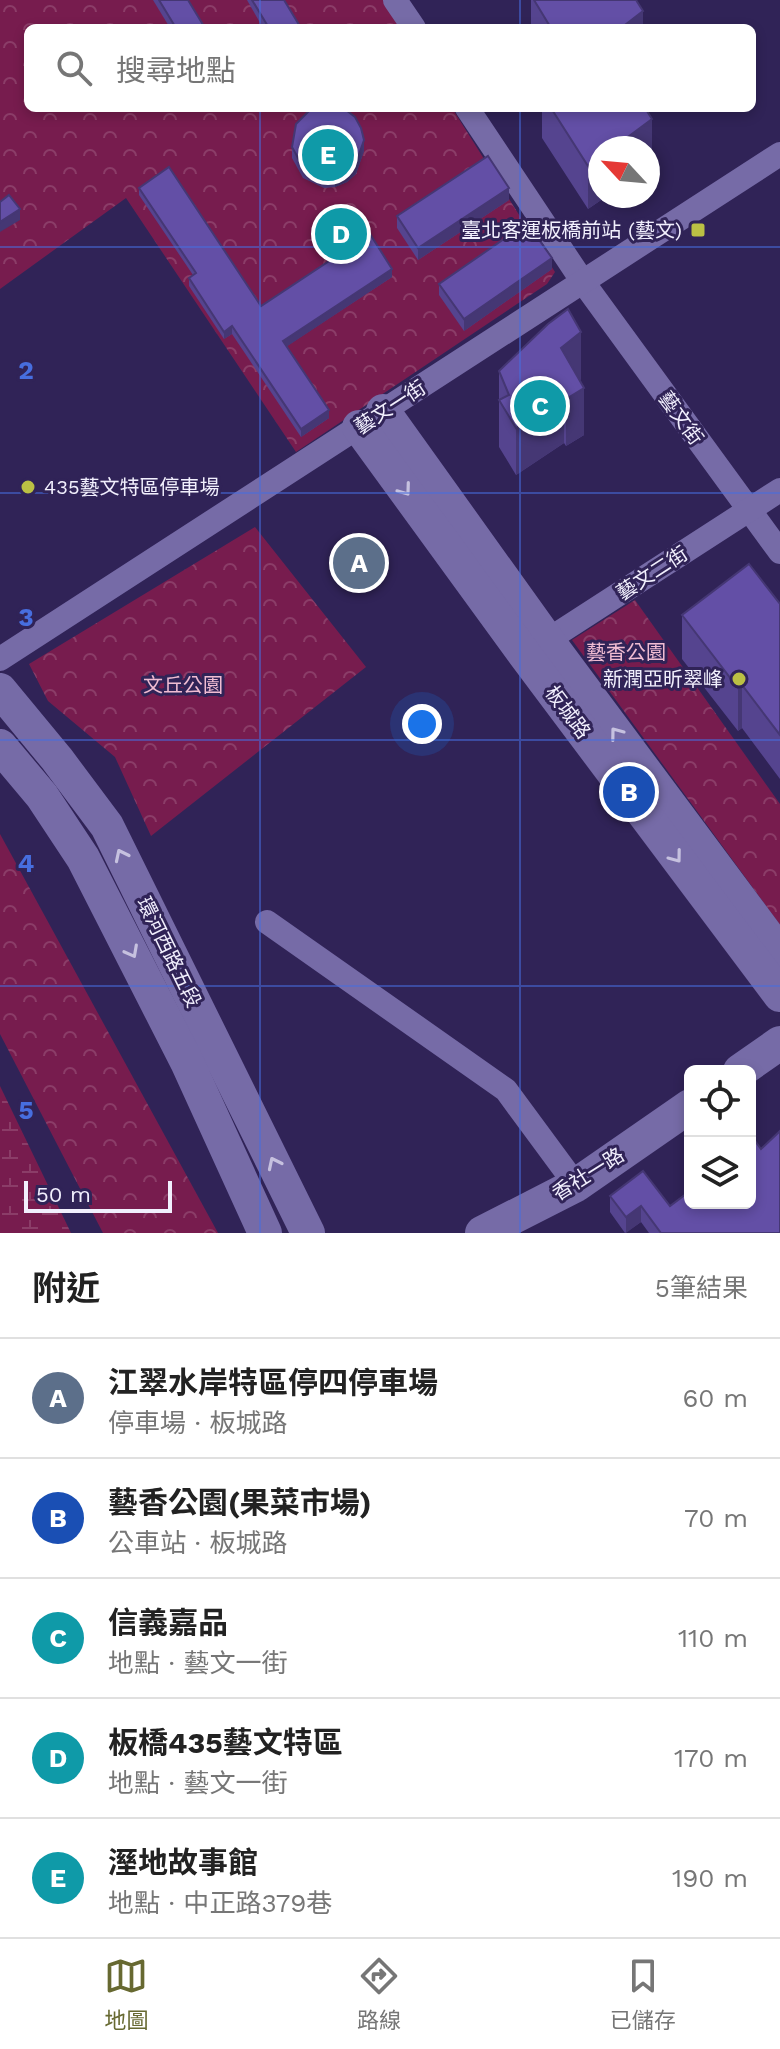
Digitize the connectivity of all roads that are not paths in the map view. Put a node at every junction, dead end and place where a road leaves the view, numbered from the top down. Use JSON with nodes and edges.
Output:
{"nodes":[{"id":1,"x":395,"y":0,"type":"edge"},
{"id":2,"x":411,"y":24,"type":"edge"},
{"id":3,"x":470,"y":112,"type":"edge"},
{"id":4,"x":780,"y":154,"type":"edge"},
{"id":5,"x":583,"y":282,"type":"junction"},
{"id":6,"x":371,"y":419,"type":"junction"},
{"id":7,"x":780,"y":490,"type":"edge"},
{"id":8,"x":749,"y":511,"type":"junction"},
{"id":9,"x":780,"y":552,"type":"edge"},
{"id":10,"x":536,"y":648,"type":"junction"},
{"id":11,"x":0,"y":659,"type":"edge"},
{"id":12,"x":0,"y":690,"type":"edge"},
{"id":13,"x":0,"y":746,"type":"edge"},
{"id":14,"x":267,"y":922,"type":"dead end"},
{"id":15,"x":780,"y":953,"type":"edge"},
{"id":16,"x":780,"y":995,"type":"edge"},
{"id":17,"x":780,"y":1043,"type":"edge"},
{"id":18,"x":749,"y":1065,"type":"edge"},
{"id":19,"x":684,"y":1110,"type":"edge"},
{"id":20,"x":576,"y":1185,"type":"junction"},
{"id":21,"x":265,"y":1233,"type":"edge"},
{"id":22,"x":308,"y":1233,"type":"edge"},
{"id":23,"x":482,"y":1233,"type":"edge"}],
"edges":[{"from":1,"to":2,"type":"street"},
{"from":3,"to":5,"type":"street","name":"藝文街"},
{"from":4,"to":5,"type":"street","name":"藝文一街"},
{"from":5,"to":6,"type":"street","name":"藝文一街"},
{"from":5,"to":8,"type":"street","name":"藝文街"},
{"from":6,"to":10,"type":"street","name":"板城路"},
{"from":6,"to":11,"type":"street","name":"藝文一街"},
{"from":7,"to":8,"type":"street","name":"藝文二街"},
{"from":8,"to":9,"type":"street","name":"藝文街"},
{"from":8,"to":10,"type":"street","name":"藝文二街"},
{"from":15,"to":10,"type":"street","name":"板城路","one_way":true},
{"from":10,"to":16,"type":"street","name":"板城路","one_way":true},
{"from":22,"to":12,"type":"street","name":"環河西路五段","one_way":true},
{"from":13,"to":21,"type":"street","name":"環河西路五段","one_way":true},
{"from":14,"to":20,"type":"street"},
{"from":17,"to":18,"type":"street"},
{"from":19,"to":20,"type":"street","name":"香社一路"},
{"from":20,"to":23,"type":"street","name":"香社一路"}]}
